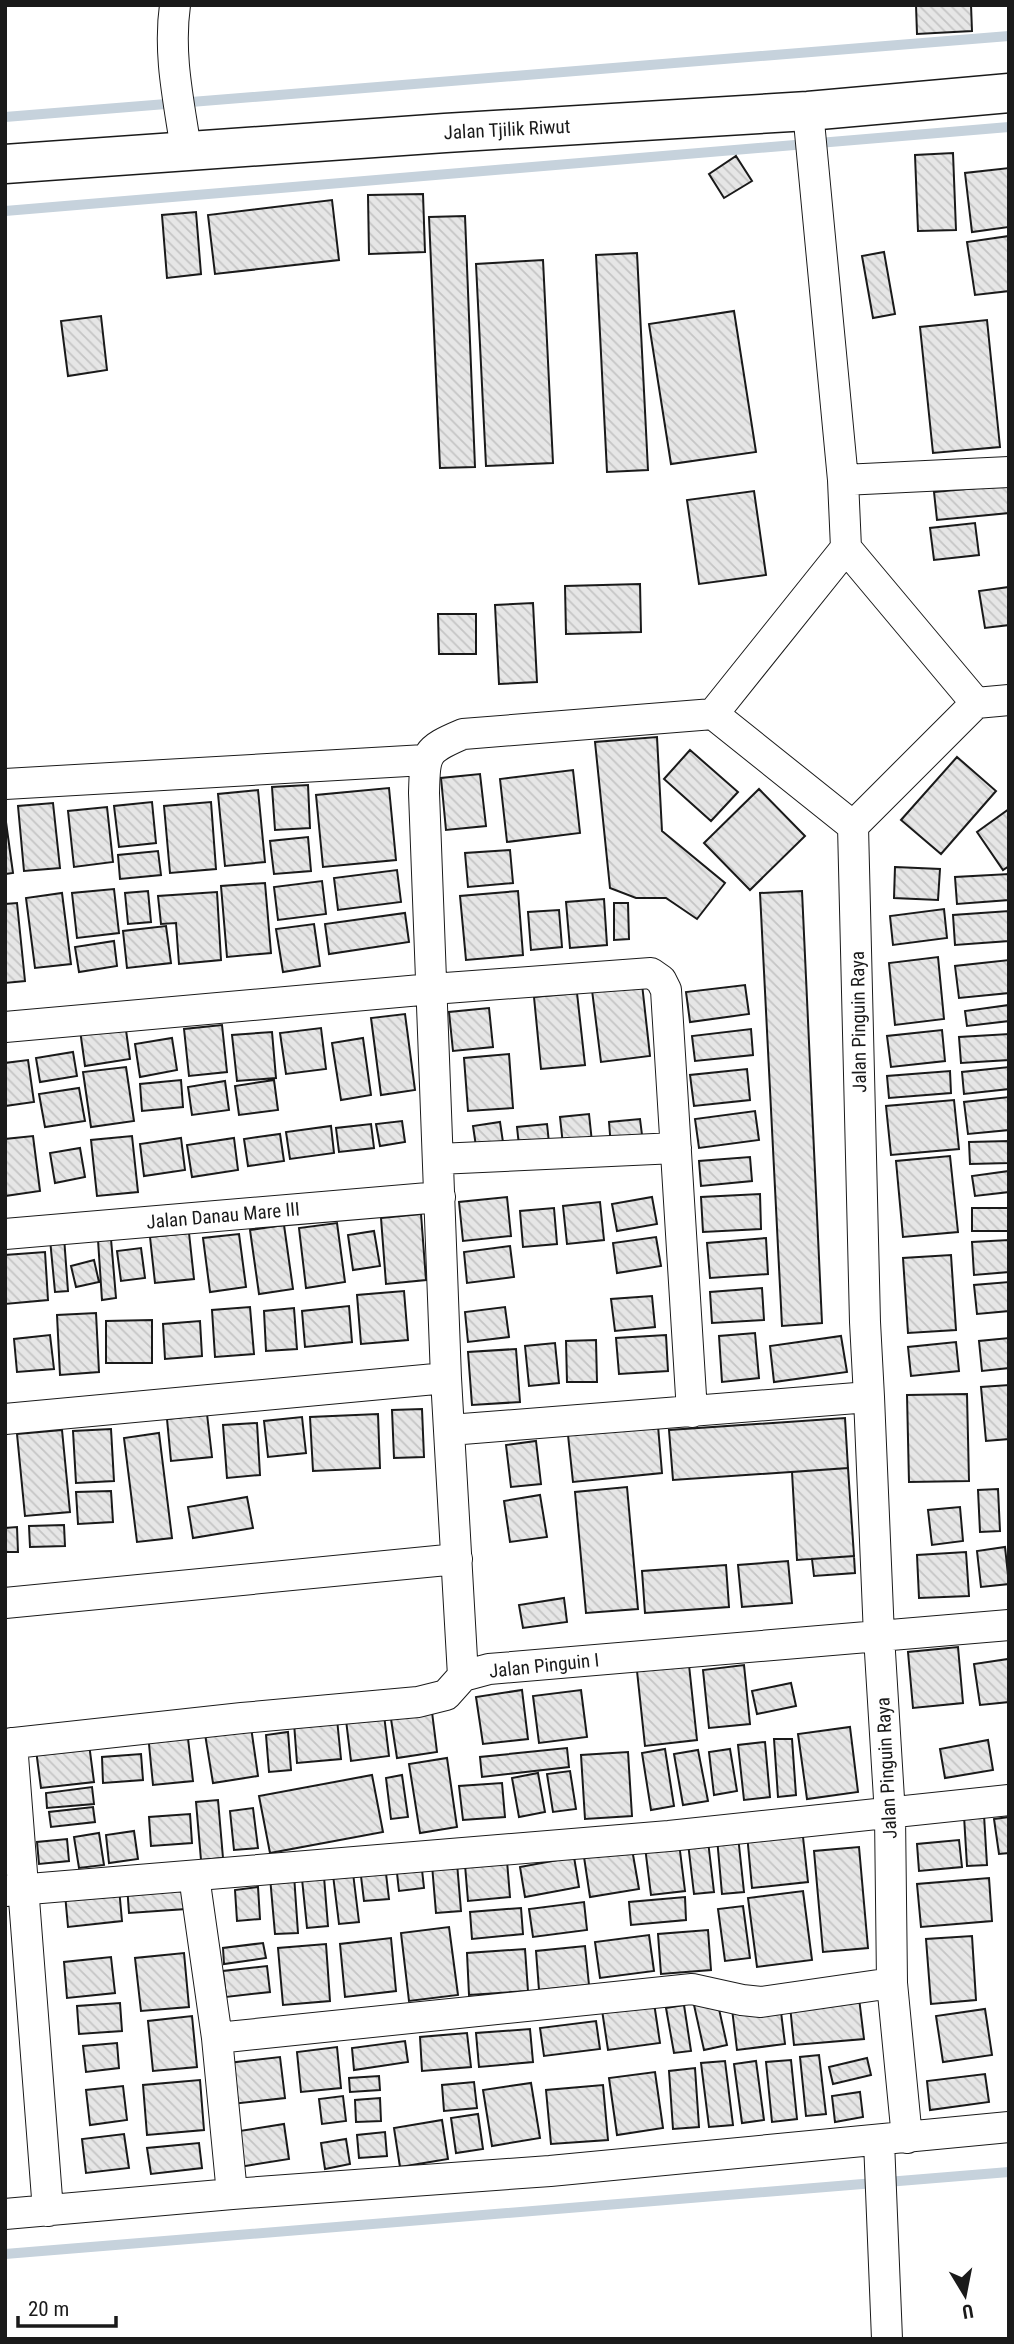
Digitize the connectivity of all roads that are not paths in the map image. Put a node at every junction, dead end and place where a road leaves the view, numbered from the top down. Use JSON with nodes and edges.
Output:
{"nodes":[{"id":1,"x":175,"y":5,"type":"edge"},
{"id":2,"x":1009,"y":93,"type":"edge"},
{"id":3,"x":808,"y":111,"type":"junction"},
{"id":4,"x":187,"y":150,"type":"junction"},
{"id":5,"x":5,"y":164,"type":"edge"},
{"id":6,"x":1009,"y":472,"type":"edge"},
{"id":7,"x":843,"y":480,"type":"junction"},
{"id":8,"x":846,"y":548,"type":"junction"},
{"id":9,"x":1009,"y":700,"type":"edge"},
{"id":10,"x":976,"y":702,"type":"junction"},
{"id":11,"x":713,"y":713,"type":"junction"},
{"id":12,"x":425,"y":760,"type":"junction"},
{"id":13,"x":5,"y":784,"type":"edge"},
{"id":14,"x":853,"y":826,"type":"junction"},
{"id":15,"x":432,"y":989,"type":"junction"},
{"id":16,"x":5,"y":1027,"type":"edge"},
{"id":17,"x":676,"y":1148,"type":"junction"},
{"id":18,"x":438,"y":1159,"type":"junction"},
{"id":19,"x":440,"y":1196,"type":"junction"},
{"id":20,"x":5,"y":1234,"type":"edge"},
{"id":21,"x":446,"y":1378,"type":"junction"},
{"id":22,"x":869,"y":1397,"type":"junction"},
{"id":23,"x":692,"y":1412,"type":"junction"},
{"id":24,"x":5,"y":1419,"type":"edge"},
{"id":25,"x":450,"y":1430,"type":"junction"},
{"id":26,"x":457,"y":1559,"type":"junction"},
{"id":27,"x":5,"y":1603,"type":"edge"},
{"id":28,"x":1009,"y":1625,"type":"edge"},
{"id":29,"x":879,"y":1636,"type":"junction"},
{"id":30,"x":463,"y":1676,"type":"junction"},
{"id":31,"x":9,"y":1744,"type":"edge"},
{"id":32,"x":1009,"y":1800,"type":"edge"},
{"id":33,"x":890,"y":1815,"type":"junction"},
{"id":34,"x":194,"y":1876,"type":"junction"},
{"id":35,"x":15,"y":1890,"type":"edge"},
{"id":36,"x":892,"y":1983,"type":"junction"},
{"id":37,"x":217,"y":2038,"type":"junction"},
{"id":38,"x":1009,"y":2127,"type":"edge"},
{"id":39,"x":893,"y":2139,"type":"junction"},
{"id":40,"x":232,"y":2194,"type":"junction"},
{"id":41,"x":48,"y":2211,"type":"junction"},
{"id":42,"x":5,"y":2214,"type":"edge"},
{"id":43,"x":887,"y":2339,"type":"edge"}],
"edges":[{"from":1,"to":4,"type":"street"},
{"from":2,"to":3,"type":"highway","name":"Jalan Tjilik Riwut"},
{"from":3,"to":4,"type":"highway","name":"Jalan Tjilik Riwut"},
{"from":3,"to":7,"type":"street"},
{"from":4,"to":5,"type":"highway","name":"Jalan Tjilik Riwut"},
{"from":6,"to":7,"type":"street"},
{"from":7,"to":8,"type":"street"},
{"from":8,"to":10,"type":"street"},
{"from":8,"to":11,"type":"street"},
{"from":9,"to":10,"type":"street"},
{"from":10,"to":14,"type":"street"},
{"from":11,"to":12,"type":"street"},
{"from":11,"to":14,"type":"street"},
{"from":12,"to":13,"type":"street"},
{"from":12,"to":15,"type":"street"},
{"from":14,"to":22,"type":"street","name":"Jalan Pinguin Raya"},
{"from":15,"to":16,"type":"street"},
{"from":15,"to":17,"type":"street"},
{"from":15,"to":18,"type":"street"},
{"from":17,"to":18,"type":"street"},
{"from":17,"to":23,"type":"street"},
{"from":18,"to":19,"type":"street"},
{"from":19,"to":20,"type":"street","name":"Jalan Danau Mare III"},
{"from":19,"to":21,"type":"street"},
{"from":21,"to":24,"type":"street"},
{"from":21,"to":25,"type":"street"},
{"from":22,"to":23,"type":"street"},
{"from":22,"to":29,"type":"street","name":"Jalan Pinguin Raya"},
{"from":23,"to":25,"type":"street"},
{"from":25,"to":26,"type":"street"},
{"from":26,"to":27,"type":"street"},
{"from":26,"to":30,"type":"street"},
{"from":28,"to":29,"type":"street","name":"Jalan Pinguin I"},
{"from":29,"to":30,"type":"street","name":"Jalan Pinguin I"},
{"from":29,"to":33,"type":"street","name":"Jalan Pinguin Raya"},
{"from":30,"to":31,"type":"street","name":"Jalan Pinguin I"},
{"from":31,"to":35,"type":"street"},
{"from":32,"to":33,"type":"street"},
{"from":33,"to":34,"type":"street"},
{"from":33,"to":36,"type":"street","name":"Jalan Pinguin Raya"},
{"from":34,"to":35,"type":"street"},
{"from":34,"to":37,"type":"street"},
{"from":35,"to":41,"type":"street"},
{"from":36,"to":37,"type":"street"},
{"from":36,"to":39,"type":"street","name":"Jalan Pinguin Raya"},
{"from":37,"to":40,"type":"street"},
{"from":38,"to":39,"type":"street"},
{"from":39,"to":40,"type":"street"},
{"from":39,"to":43,"type":"street","name":"Jalan Pinguin Raya"},
{"from":40,"to":41,"type":"street"},
{"from":41,"to":42,"type":"street"}]}
